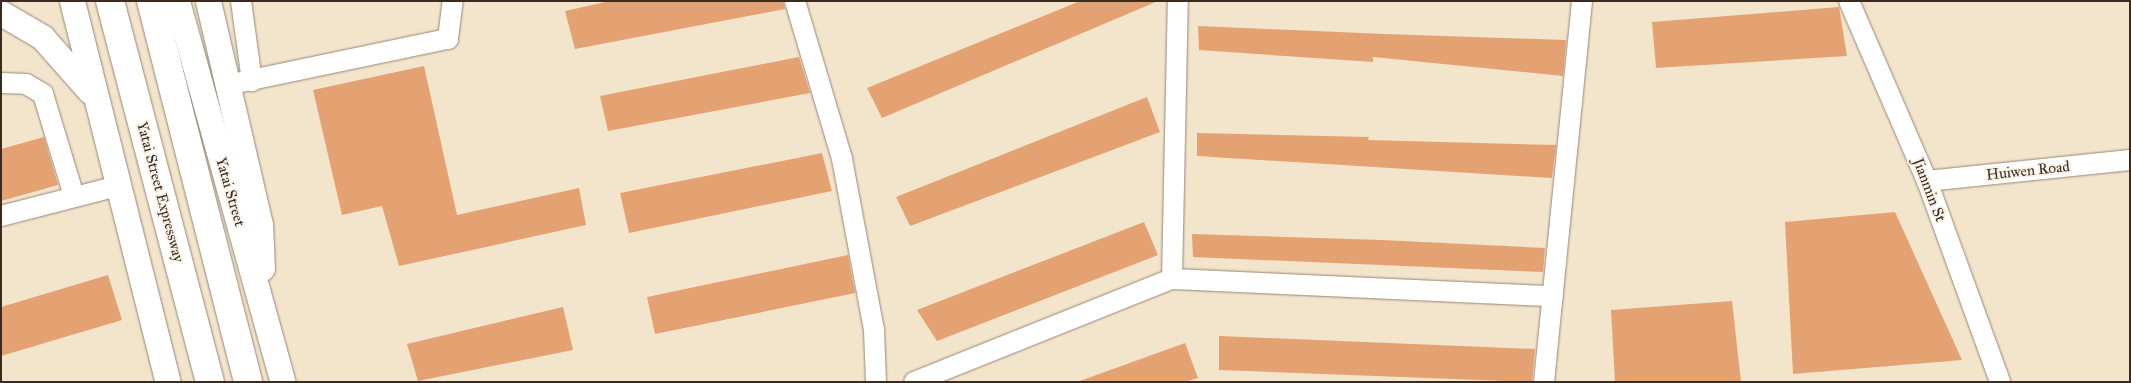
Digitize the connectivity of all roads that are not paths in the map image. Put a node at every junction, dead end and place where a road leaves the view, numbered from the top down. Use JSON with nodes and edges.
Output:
{"nodes":[{"id":1,"x":72,"y":1,"type":"edge"},
{"id":2,"x":110,"y":1,"type":"edge"},
{"id":3,"x":151,"y":1,"type":"edge"},
{"id":4,"x":177,"y":1,"type":"edge"},
{"id":5,"x":208,"y":1,"type":"edge"},
{"id":6,"x":241,"y":1,"type":"edge"},
{"id":7,"x":453,"y":1,"type":"edge"},
{"id":8,"x":796,"y":1,"type":"edge"},
{"id":9,"x":1178,"y":1,"type":"edge"},
{"id":10,"x":1582,"y":1,"type":"edge"},
{"id":11,"x":1850,"y":1,"type":"edge"},
{"id":12,"x":1,"y":13,"type":"edge"},
{"id":13,"x":252,"y":81,"type":"junction"},
{"id":14,"x":1,"y":83,"type":"edge"},
{"id":15,"x":228,"y":85,"type":"junction"},
{"id":16,"x":96,"y":100,"type":"junction"},
{"id":17,"x":2130,"y":160,"type":"edge"},
{"id":18,"x":1927,"y":181,"type":"junction"},
{"id":19,"x":118,"y":186,"type":"junction"},
{"id":20,"x":74,"y":196,"type":"junction"},
{"id":21,"x":9,"y":214,"type":"edge"},
{"id":22,"x":1,"y":228,"type":"edge"},
{"id":23,"x":1172,"y":279,"type":"junction"},
{"id":24,"x":1553,"y":296,"type":"junction"},
{"id":25,"x":264,"y":312,"type":"junction"},
{"id":26,"x":168,"y":382,"type":"edge"},
{"id":27,"x":210,"y":382,"type":"edge"},
{"id":28,"x":248,"y":382,"type":"edge"},
{"id":29,"x":283,"y":382,"type":"edge"},
{"id":30,"x":876,"y":382,"type":"edge"},
{"id":31,"x":914,"y":382,"type":"edge"},
{"id":32,"x":1544,"y":382,"type":"edge"},
{"id":33,"x":2000,"y":382,"type":"edge"}],
"edges":[{"from":1,"to":16,"type":"main road"},
{"from":2,"to":27,"type":"highway","name":"Yatai Street Expressway"},
{"from":3,"to":28,"type":"highway"},
{"from":4,"to":25,"type":"main road","name":"Yatai Street"},
{"from":5,"to":15,"type":"main road"},
{"from":6,"to":13,"type":"street"},
{"from":7,"to":13,"type":"street"},
{"from":8,"to":30,"type":"street"},
{"from":9,"to":23,"type":"street"},
{"from":10,"to":24,"type":"street"},
{"from":11,"to":18,"type":"street","name":"Jianmin St"},
{"from":12,"to":16,"type":"main road"},
{"from":13,"to":15,"type":"street"},
{"from":14,"to":20,"type":"street"},
{"from":15,"to":25,"type":"main road"},
{"from":16,"to":19,"type":"main road"},
{"from":17,"to":18,"type":"street","name":"Huiwen Road"},
{"from":18,"to":33,"type":"street","name":"Jianmin St"},
{"from":19,"to":20,"type":"street"},
{"from":19,"to":26,"type":"main road"},
{"from":20,"to":21,"type":"street"},
{"from":21,"to":22,"type":"street"},
{"from":23,"to":24,"type":"street"},
{"from":23,"to":31,"type":"street"},
{"from":24,"to":32,"type":"street"},
{"from":25,"to":29,"type":"main road","name":"Yatai Street"}]}
